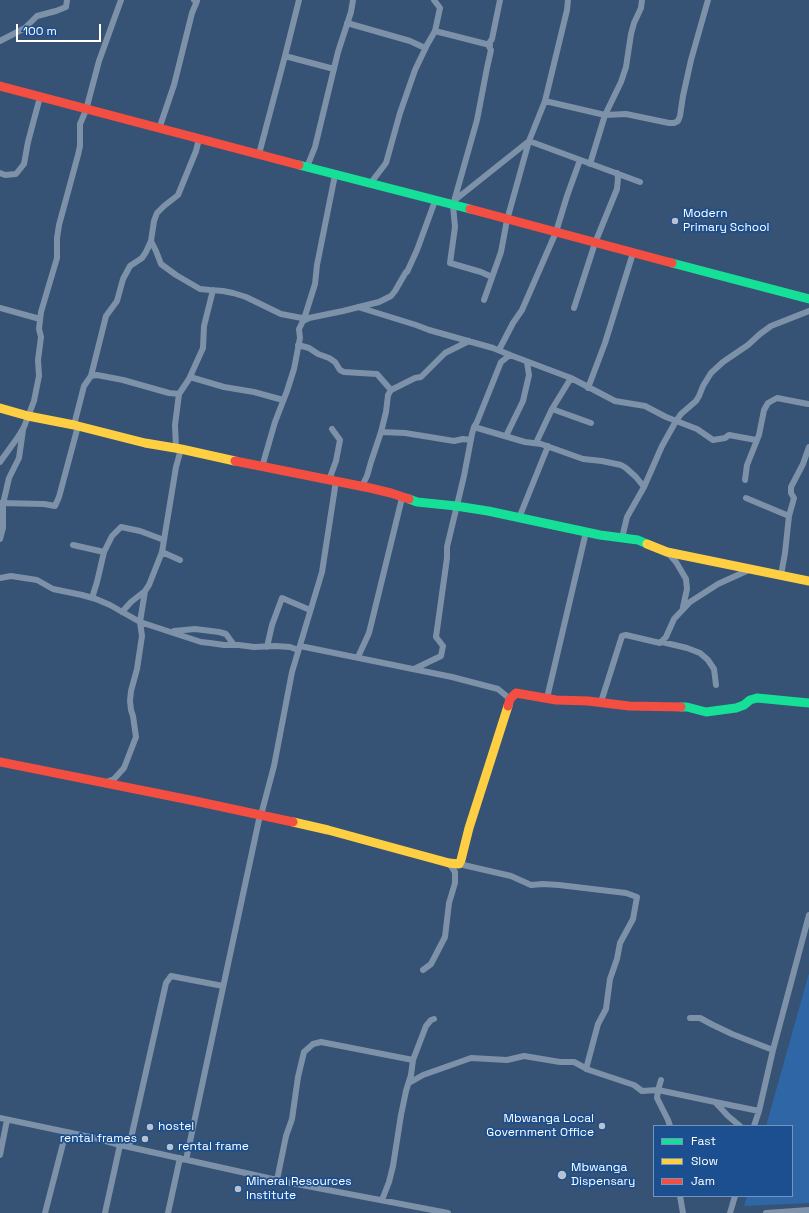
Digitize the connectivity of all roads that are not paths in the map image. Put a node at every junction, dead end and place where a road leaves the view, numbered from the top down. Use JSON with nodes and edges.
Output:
{"nodes":[{"id":1,"x":67,"y":0,"type":"edge"},
{"id":2,"x":121,"y":0,"type":"edge"},
{"id":3,"x":196,"y":0,"type":"edge"},
{"id":4,"x":299,"y":0,"type":"edge"},
{"id":5,"x":353,"y":0,"type":"edge"},
{"id":6,"x":434,"y":0,"type":"edge"},
{"id":7,"x":500,"y":0,"type":"edge"},
{"id":8,"x":568,"y":0,"type":"edge"},
{"id":9,"x":642,"y":0,"type":"edge"},
{"id":10,"x":708,"y":0,"type":"edge"},
{"id":11,"x":347,"y":23,"type":"junction"},
{"id":12,"x":435,"y":31,"type":"junction"},
{"id":13,"x":0,"y":41,"type":"edge"},
{"id":14,"x":490,"y":45,"type":"junction"},
{"id":15,"x":426,"y":48,"type":"junction"},
{"id":16,"x":285,"y":56,"type":"junction"},
{"id":17,"x":334,"y":69,"type":"junction"},
{"id":18,"x":0,"y":86,"type":"edge"},
{"id":19,"x":40,"y":97,"type":"junction"},
{"id":20,"x":545,"y":101,"type":"junction"},
{"id":21,"x":86,"y":110,"type":"junction"},
{"id":22,"x":605,"y":115,"type":"junction"},
{"id":23,"x":159,"y":129,"type":"junction"},
{"id":24,"x":199,"y":139,"type":"junction"},
{"id":25,"x":529,"y":141,"type":"junction"},
{"id":26,"x":259,"y":154,"type":"junction"},
{"id":27,"x":580,"y":160,"type":"junction"},
{"id":28,"x":590,"y":164,"type":"junction"},
{"id":29,"x":307,"y":167,"type":"junction"},
{"id":30,"x":0,"y":173,"type":"edge"},
{"id":31,"x":617,"y":173,"type":"junction"},
{"id":32,"x":335,"y":175,"type":"junction"},
{"id":33,"x":640,"y":182,"type":"dead end"},
{"id":34,"x":370,"y":184,"type":"junction"},
{"id":35,"x":435,"y":202,"type":"junction"},
{"id":36,"x":454,"y":203,"type":"junction"},
{"id":37,"x":507,"y":220,"type":"junction"},
{"id":38,"x":556,"y":232,"type":"junction"},
{"id":39,"x":151,"y":241,"type":"junction"},
{"id":40,"x":595,"y":243,"type":"junction"},
{"id":41,"x":633,"y":253,"type":"junction"},
{"id":42,"x":492,"y":277,"type":"junction"},
{"id":43,"x":213,"y":290,"type":"junction"},
{"id":44,"x":809,"y":299,"type":"edge"},
{"id":45,"x":484,"y":300,"type":"dead end"},
{"id":46,"x":358,"y":307,"type":"junction"},
{"id":47,"x":0,"y":308,"type":"edge"},
{"id":48,"x":574,"y":308,"type":"dead end"},
{"id":49,"x":809,"y":311,"type":"edge"},
{"id":50,"x":40,"y":319,"type":"junction"},
{"id":51,"x":305,"y":319,"type":"junction"},
{"id":52,"x":469,"y":341,"type":"junction"},
{"id":53,"x":298,"y":345,"type":"junction"},
{"id":54,"x":499,"y":350,"type":"junction"},
{"id":55,"x":510,"y":355,"type":"junction"},
{"id":56,"x":527,"y":362,"type":"junction"},
{"id":57,"x":91,"y":376,"type":"junction"},
{"id":58,"x":190,"y":377,"type":"junction"},
{"id":59,"x":571,"y":378,"type":"junction"},
{"id":60,"x":588,"y":388,"type":"junction"},
{"id":61,"x":391,"y":390,"type":"junction"},
{"id":62,"x":179,"y":394,"type":"junction"},
{"id":63,"x":283,"y":400,"type":"junction"},
{"id":64,"x":809,"y":402,"type":"edge"},
{"id":65,"x":0,"y":408,"type":"edge"},
{"id":66,"x":552,"y":409,"type":"junction"},
{"id":67,"x":28,"y":416,"type":"junction"},
{"id":68,"x":676,"y":421,"type":"junction"},
{"id":69,"x":591,"y":423,"type":"dead end"},
{"id":70,"x":76,"y":426,"type":"junction"},
{"id":71,"x":24,"y":427,"type":"junction"},
{"id":72,"x":474,"y":428,"type":"junction"},
{"id":73,"x":332,"y":429,"type":"dead end"},
{"id":74,"x":381,"y":432,"type":"junction"},
{"id":75,"x":506,"y":436,"type":"junction"},
{"id":76,"x":471,"y":440,"type":"junction"},
{"id":77,"x":756,"y":440,"type":"junction"},
{"id":78,"x":536,"y":443,"type":"junction"},
{"id":79,"x":548,"y":446,"type":"junction"},
{"id":80,"x":809,"y":447,"type":"edge"},
{"id":81,"x":178,"y":448,"type":"junction"},
{"id":82,"x":0,"y":462,"type":"edge"},
{"id":83,"x":262,"y":467,"type":"junction"},
{"id":84,"x":745,"y":480,"type":"dead end"},
{"id":85,"x":333,"y":481,"type":"junction"},
{"id":86,"x":362,"y":486,"type":"junction"},
{"id":87,"x":644,"y":487,"type":"junction"},
{"id":88,"x":402,"y":498,"type":"junction"},
{"id":89,"x":746,"y":498,"type":"dead end"},
{"id":90,"x":2,"y":504,"type":"edge"},
{"id":91,"x":456,"y":506,"type":"junction"},
{"id":92,"x":789,"y":516,"type":"junction"},
{"id":93,"x":519,"y":518,"type":"junction"},
{"id":94,"x":586,"y":532,"type":"junction"},
{"id":95,"x":622,"y":538,"type":"junction"},
{"id":96,"x":0,"y":539,"type":"edge"},
{"id":97,"x":164,"y":540,"type":"junction"},
{"id":98,"x":73,"y":545,"type":"dead end"},
{"id":99,"x":104,"y":552,"type":"junction"},
{"id":100,"x":162,"y":552,"type":"junction"},
{"id":101,"x":667,"y":552,"type":"junction"},
{"id":102,"x":180,"y":560,"type":"dead end"},
{"id":103,"x":752,"y":568,"type":"junction"},
{"id":104,"x":781,"y":575,"type":"junction"},
{"id":105,"x":0,"y":578,"type":"edge"},
{"id":106,"x":809,"y":581,"type":"edge"},
{"id":107,"x":145,"y":591,"type":"junction"},
{"id":108,"x":92,"y":598,"type":"junction"},
{"id":109,"x":683,"y":608,"type":"junction"},
{"id":110,"x":310,"y":610,"type":"junction"},
{"id":111,"x":122,"y":612,"type":"junction"},
{"id":112,"x":140,"y":622,"type":"junction"},
{"id":113,"x":172,"y":631,"type":"junction"},
{"id":114,"x":226,"y":634,"type":"junction"},
{"id":115,"x":662,"y":642,"type":"junction"},
{"id":116,"x":224,"y":645,"type":"junction"},
{"id":117,"x":234,"y":645,"type":"junction"},
{"id":118,"x":267,"y":647,"type":"junction"},
{"id":119,"x":299,"y":648,"type":"junction"},
{"id":120,"x":358,"y":658,"type":"junction"},
{"id":121,"x":414,"y":669,"type":"junction"},
{"id":122,"x":716,"y":685,"type":"dead end"},
{"id":123,"x":547,"y":698,"type":"junction"},
{"id":124,"x":510,"y":699,"type":"junction"},
{"id":125,"x":600,"y":702,"type":"junction"},
{"id":126,"x":809,"y":703,"type":"edge"},
{"id":127,"x":0,"y":762,"type":"edge"},
{"id":128,"x":104,"y":783,"type":"junction"},
{"id":129,"x":260,"y":815,"type":"junction"},
{"id":130,"x":449,"y":863,"type":"junction"},
{"id":131,"x":460,"y":864,"type":"junction"},
{"id":132,"x":809,"y":915,"type":"edge"},
{"id":133,"x":423,"y":970,"type":"dead end"},
{"id":134,"x":223,"y":986,"type":"junction"},
{"id":135,"x":690,"y":1018,"type":"dead end"},
{"id":136,"x":434,"y":1019,"type":"dead end"},
{"id":137,"x":773,"y":1050,"type":"junction"},
{"id":138,"x":413,"y":1060,"type":"junction"},
{"id":139,"x":586,"y":1069,"type":"junction"},
{"id":140,"x":661,"y":1080,"type":"dead end"},
{"id":141,"x":409,"y":1083,"type":"junction"},
{"id":142,"x":658,"y":1090,"type":"junction"},
{"id":143,"x":715,"y":1102,"type":"junction"},
{"id":144,"x":759,"y":1111,"type":"junction"},
{"id":145,"x":3,"y":1119,"type":"edge"},
{"id":146,"x":670,"y":1125,"type":"edge"},
{"id":147,"x":739,"y":1125,"type":"edge"},
{"id":148,"x":754,"y":1125,"type":"edge"},
{"id":149,"x":66,"y":1132,"type":"junction"},
{"id":150,"x":120,"y":1145,"type":"junction"},
{"id":151,"x":129,"y":1147,"type":"junction"},
{"id":152,"x":0,"y":1154,"type":"edge"},
{"id":153,"x":183,"y":1159,"type":"junction"},
{"id":154,"x":277,"y":1180,"type":"junction"},
{"id":155,"x":680,"y":1197,"type":"edge"},
{"id":156,"x":734,"y":1197,"type":"edge"},
{"id":157,"x":382,"y":1200,"type":"junction"},
{"id":158,"x":809,"y":1210,"type":"edge"},
{"id":159,"x":45,"y":1213,"type":"edge"},
{"id":160,"x":105,"y":1213,"type":"edge"},
{"id":161,"x":168,"y":1213,"type":"edge"},
{"id":162,"x":448,"y":1213,"type":"edge"},
{"id":163,"x":683,"y":1213,"type":"edge"},
{"id":164,"x":730,"y":1213,"type":"edge"},
{"id":165,"x":766,"y":1213,"type":"edge"}],
"edges":[{"from":1,"to":13,"type":"street"},
{"from":2,"to":21,"type":"street"},
{"from":3,"to":23,"type":"street"},
{"from":4,"to":16,"type":"street"},
{"from":5,"to":11,"type":"street"},
{"from":6,"to":12,"type":"street"},
{"from":7,"to":14,"type":"street"},
{"from":8,"to":20,"type":"street"},
{"from":9,"to":22,"type":"street"},
{"from":10,"to":22,"type":"street"},
{"from":11,"to":15,"type":"street"},
{"from":11,"to":17,"type":"street"},
{"from":12,"to":14,"type":"street"},
{"from":12,"to":15,"type":"street"},
{"from":14,"to":36,"type":"street"},
{"from":15,"to":34,"type":"street"},
{"from":16,"to":17,"type":"street"},
{"from":16,"to":26,"type":"street"},
{"from":17,"to":29,"type":"street"},
{"from":18,"to":19,"type":"street"},
{"from":19,"to":21,"type":"street"},
{"from":19,"to":30,"type":"street"},
{"from":20,"to":22,"type":"street"},
{"from":20,"to":25,"type":"street"},
{"from":21,"to":23,"type":"street"},
{"from":21,"to":50,"type":"street"},
{"from":22,"to":28,"type":"street"},
{"from":23,"to":24,"type":"street"},
{"from":24,"to":26,"type":"street"},
{"from":24,"to":39,"type":"street"},
{"from":25,"to":27,"type":"street"},
{"from":25,"to":36,"type":"street"},
{"from":25,"to":37,"type":"street"},
{"from":26,"to":29,"type":"street"},
{"from":27,"to":28,"type":"street"},
{"from":27,"to":38,"type":"street"},
{"from":28,"to":31,"type":"street"},
{"from":29,"to":32,"type":"street"},
{"from":31,"to":33,"type":"street"},
{"from":31,"to":40,"type":"street"},
{"from":32,"to":34,"type":"street"},
{"from":32,"to":51,"type":"street"},
{"from":34,"to":35,"type":"street"},
{"from":35,"to":36,"type":"street"},
{"from":35,"to":46,"type":"street"},
{"from":36,"to":37,"type":"street"},
{"from":36,"to":42,"type":"street"},
{"from":37,"to":38,"type":"street"},
{"from":37,"to":42,"type":"street"},
{"from":38,"to":40,"type":"street"},
{"from":38,"to":54,"type":"street"},
{"from":39,"to":43,"type":"street"},
{"from":39,"to":57,"type":"street"},
{"from":40,"to":41,"type":"street"},
{"from":40,"to":48,"type":"street"},
{"from":41,"to":44,"type":"street"},
{"from":41,"to":60,"type":"street"},
{"from":42,"to":45,"type":"street"},
{"from":43,"to":51,"type":"street"},
{"from":43,"to":58,"type":"street"},
{"from":46,"to":51,"type":"street"},
{"from":46,"to":52,"type":"street"},
{"from":47,"to":50,"type":"street"},
{"from":49,"to":68,"type":"street"},
{"from":50,"to":67,"type":"street"},
{"from":51,"to":53,"type":"street"},
{"from":52,"to":54,"type":"street"},
{"from":52,"to":61,"type":"street"},
{"from":53,"to":61,"type":"street"},
{"from":53,"to":63,"type":"street"},
{"from":54,"to":55,"type":"street"},
{"from":55,"to":56,"type":"street"},
{"from":55,"to":72,"type":"street"},
{"from":56,"to":59,"type":"street"},
{"from":56,"to":75,"type":"street"},
{"from":57,"to":62,"type":"street"},
{"from":57,"to":70,"type":"street"},
{"from":58,"to":62,"type":"street"},
{"from":58,"to":63,"type":"street"},
{"from":59,"to":60,"type":"street"},
{"from":59,"to":66,"type":"street"},
{"from":60,"to":68,"type":"street"},
{"from":61,"to":74,"type":"street"},
{"from":62,"to":81,"type":"street"},
{"from":63,"to":83,"type":"street"},
{"from":64,"to":77,"type":"street"},
{"from":65,"to":67,"type":"street"},
{"from":66,"to":69,"type":"street"},
{"from":66,"to":78,"type":"street"},
{"from":67,"to":70,"type":"street"},
{"from":67,"to":71,"type":"street"},
{"from":68,"to":77,"type":"street"},
{"from":68,"to":87,"type":"street"},
{"from":70,"to":81,"type":"street"},
{"from":70,"to":90,"type":"street"},
{"from":71,"to":82,"type":"street"},
{"from":71,"to":90,"type":"street"},
{"from":72,"to":75,"type":"street"},
{"from":72,"to":76,"type":"street"},
{"from":73,"to":85,"type":"street"},
{"from":74,"to":76,"type":"street"},
{"from":74,"to":86,"type":"street"},
{"from":75,"to":78,"type":"street"},
{"from":76,"to":91,"type":"street"},
{"from":77,"to":84,"type":"street"},
{"from":78,"to":79,"type":"street"},
{"from":79,"to":87,"type":"street"},
{"from":79,"to":93,"type":"street"},
{"from":80,"to":92,"type":"street"},
{"from":81,"to":83,"type":"street"},
{"from":81,"to":97,"type":"street"},
{"from":83,"to":85,"type":"street"},
{"from":85,"to":86,"type":"street"},
{"from":85,"to":110,"type":"street"},
{"from":86,"to":88,"type":"street"},
{"from":87,"to":95,"type":"street"},
{"from":88,"to":91,"type":"street"},
{"from":88,"to":120,"type":"street"},
{"from":89,"to":92,"type":"street"},
{"from":90,"to":96,"type":"street"},
{"from":91,"to":93,"type":"street"},
{"from":91,"to":121,"type":"street"},
{"from":92,"to":104,"type":"street"},
{"from":93,"to":94,"type":"street"},
{"from":94,"to":95,"type":"street"},
{"from":94,"to":123,"type":"street"},
{"from":95,"to":101,"type":"street"},
{"from":97,"to":99,"type":"street"},
{"from":97,"to":100,"type":"street"},
{"from":98,"to":99,"type":"street"},
{"from":99,"to":108,"type":"street"},
{"from":100,"to":102,"type":"street"},
{"from":100,"to":107,"type":"street"},
{"from":101,"to":103,"type":"street"},
{"from":101,"to":109,"type":"street"},
{"from":103,"to":104,"type":"street"},
{"from":103,"to":109,"type":"street"},
{"from":104,"to":106,"type":"street"},
{"from":105,"to":108,"type":"street"},
{"from":107,"to":111,"type":"street"},
{"from":107,"to":112,"type":"street"},
{"from":108,"to":111,"type":"street"},
{"from":109,"to":115,"type":"street"},
{"from":110,"to":118,"type":"street"},
{"from":110,"to":119,"type":"street"},
{"from":111,"to":112,"type":"street"},
{"from":112,"to":113,"type":"street"},
{"from":112,"to":128,"type":"street"},
{"from":113,"to":114,"type":"street"},
{"from":113,"to":116,"type":"street"},
{"from":114,"to":116,"type":"street"},
{"from":114,"to":117,"type":"street"},
{"from":115,"to":122,"type":"street"},
{"from":115,"to":125,"type":"street"},
{"from":116,"to":117,"type":"street"},
{"from":117,"to":118,"type":"street"},
{"from":118,"to":119,"type":"street"},
{"from":119,"to":120,"type":"street"},
{"from":119,"to":129,"type":"street"},
{"from":120,"to":121,"type":"street"},
{"from":121,"to":124,"type":"street"},
{"from":123,"to":124,"type":"street"},
{"from":123,"to":125,"type":"street"},
{"from":124,"to":131,"type":"street"},
{"from":125,"to":126,"type":"street"},
{"from":127,"to":128,"type":"street"},
{"from":128,"to":129,"type":"street"},
{"from":129,"to":130,"type":"street"},
{"from":129,"to":134,"type":"street"},
{"from":130,"to":131,"type":"street"},
{"from":130,"to":133,"type":"street"},
{"from":131,"to":139,"type":"street"},
{"from":132,"to":137,"type":"street"},
{"from":134,"to":151,"type":"street"},
{"from":134,"to":153,"type":"street"},
{"from":135,"to":137,"type":"street"},
{"from":136,"to":138,"type":"street"},
{"from":137,"to":144,"type":"street"},
{"from":138,"to":141,"type":"street"},
{"from":138,"to":154,"type":"street"},
{"from":139,"to":141,"type":"street"},
{"from":139,"to":142,"type":"street"},
{"from":140,"to":142,"type":"street"},
{"from":141,"to":157,"type":"street"},
{"from":142,"to":143,"type":"street"},
{"from":142,"to":146,"type":"street"},
{"from":143,"to":144,"type":"street"},
{"from":143,"to":147,"type":"street"},
{"from":144,"to":148,"type":"street"},
{"from":145,"to":149,"type":"street"},
{"from":145,"to":152,"type":"street"},
{"from":149,"to":150,"type":"street"},
{"from":149,"to":159,"type":"street"},
{"from":150,"to":151,"type":"street"},
{"from":150,"to":160,"type":"street"},
{"from":151,"to":153,"type":"street"},
{"from":153,"to":154,"type":"street"},
{"from":153,"to":161,"type":"street"},
{"from":154,"to":157,"type":"street"},
{"from":155,"to":163,"type":"street"},
{"from":156,"to":164,"type":"street"},
{"from":157,"to":162,"type":"street"},
{"from":158,"to":165,"type":"street"}]}
